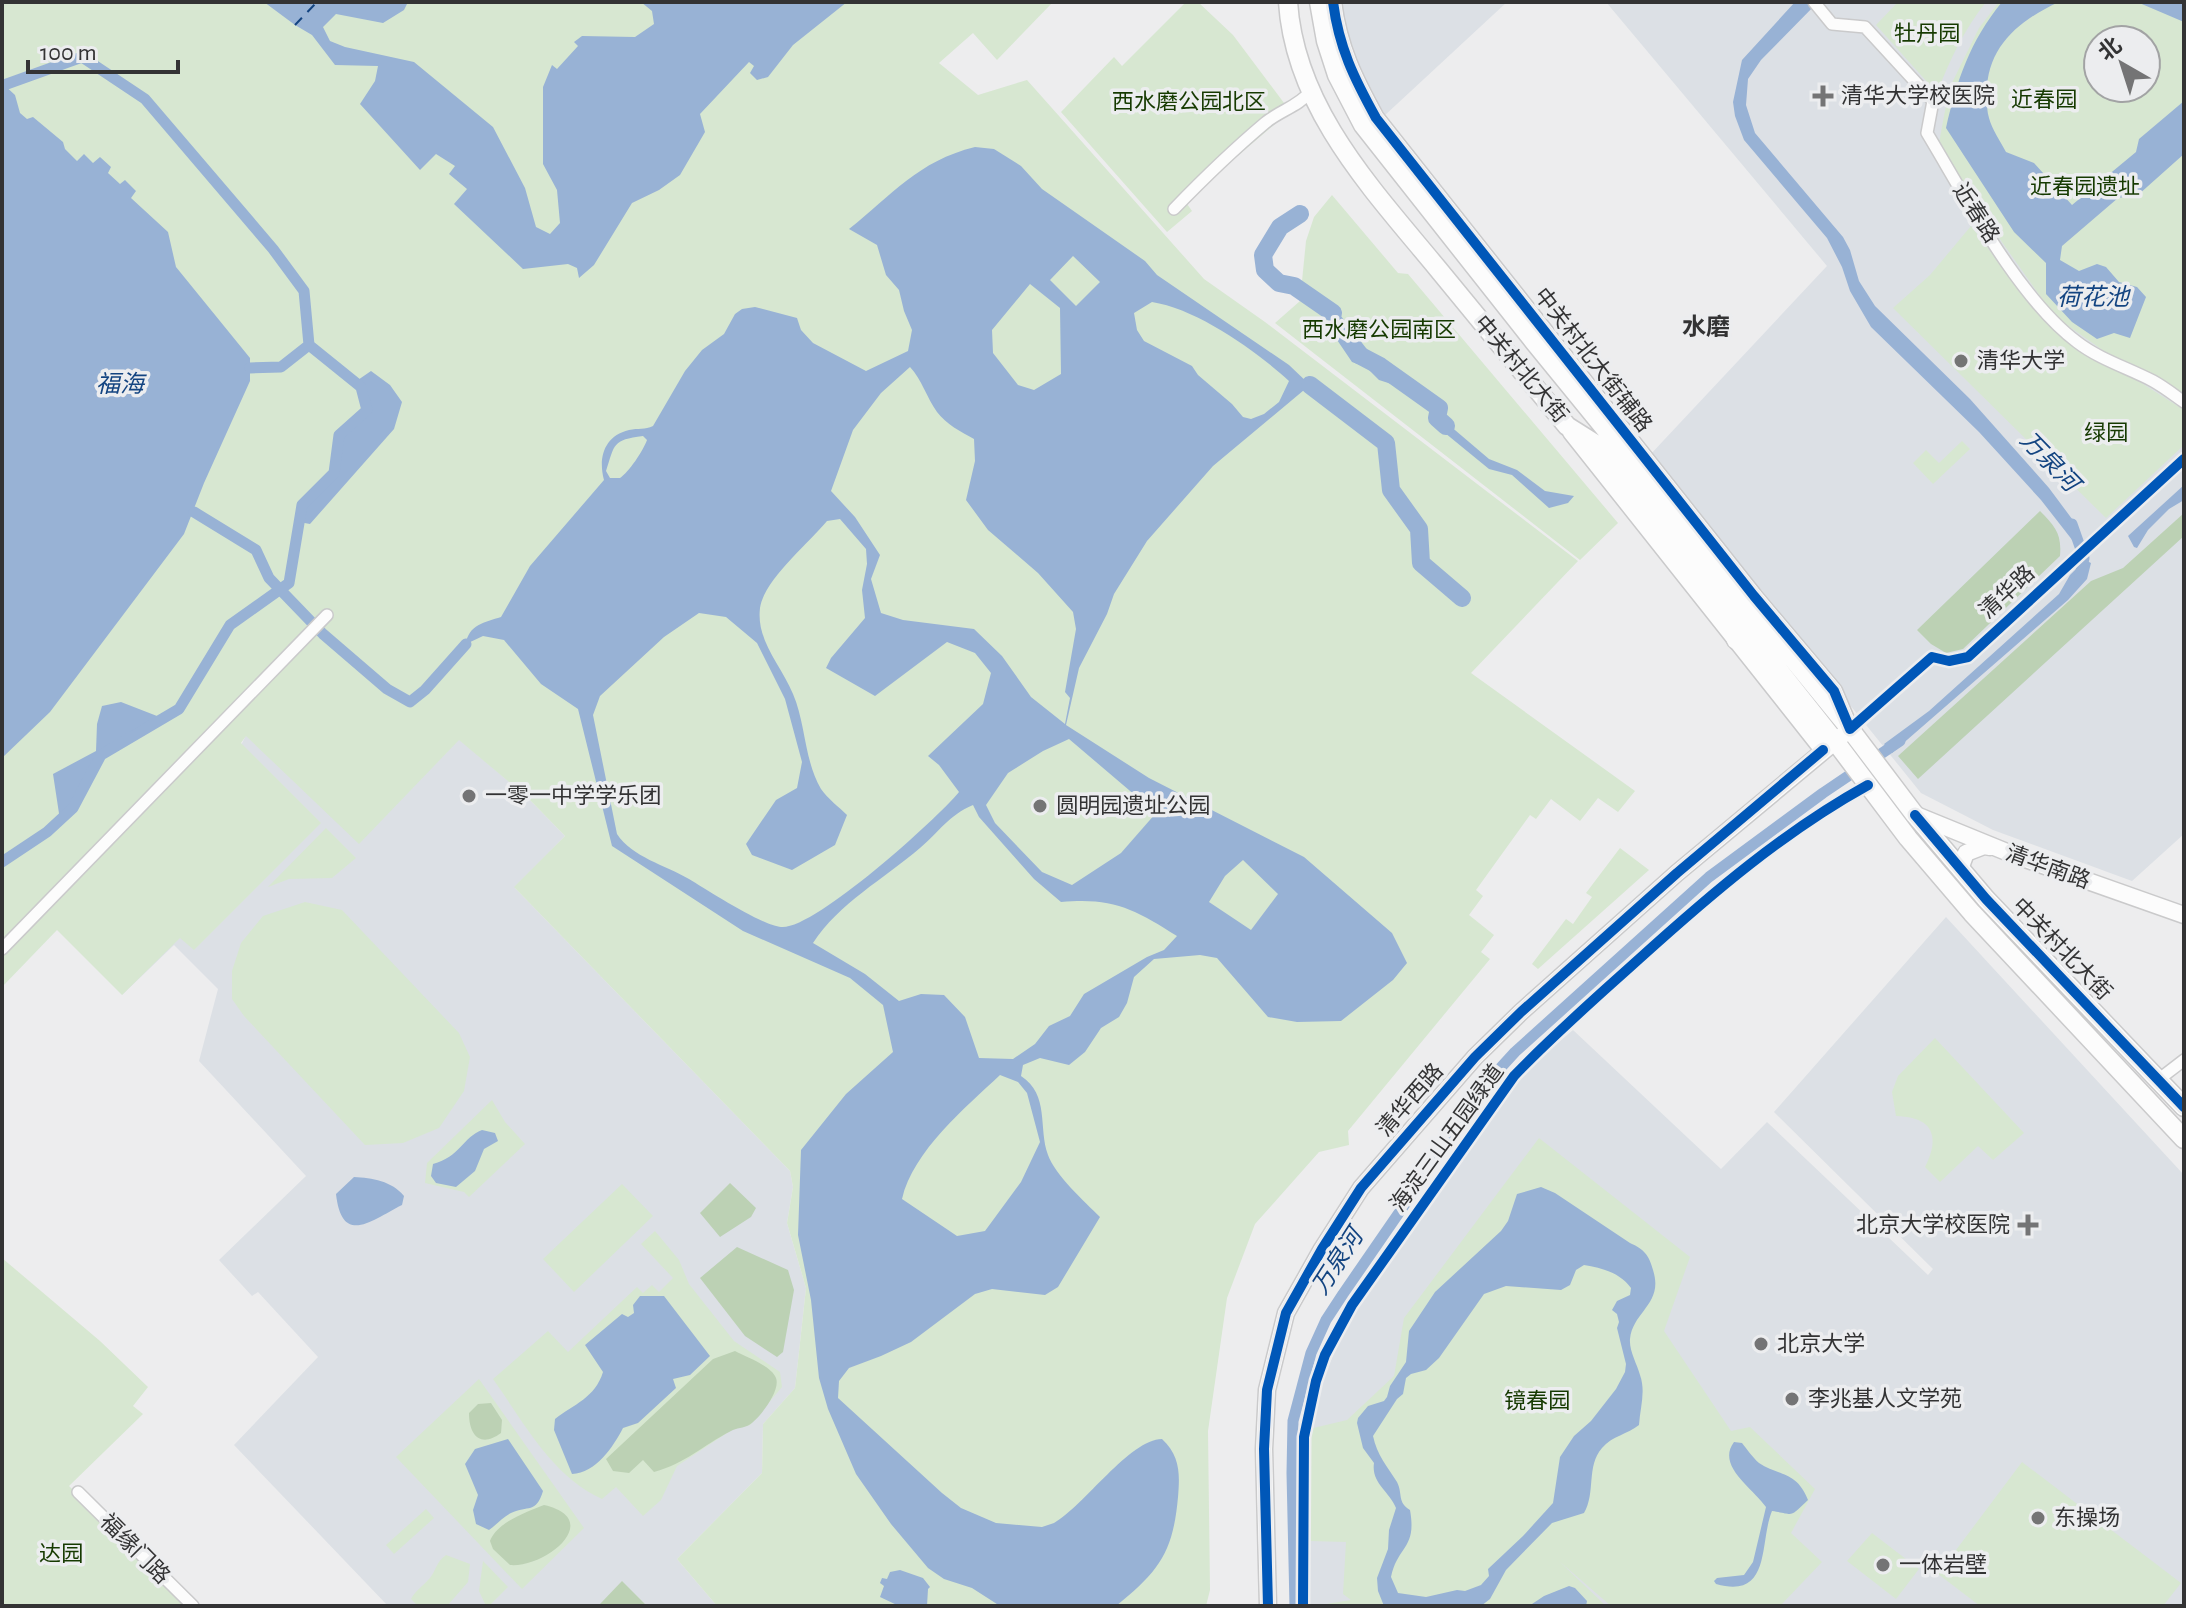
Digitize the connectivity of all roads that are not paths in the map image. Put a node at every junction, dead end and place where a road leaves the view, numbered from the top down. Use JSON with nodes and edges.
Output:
{"nodes":[{"id":1,"x":1288,"y":2,"type":"edge"},
{"id":2,"x":1319,"y":2,"type":"edge"},
{"id":3,"x":1333,"y":2,"type":"edge"},
{"id":4,"x":1818,"y":6,"type":"edge"},
{"id":5,"x":1310,"y":92,"type":"junction"},
{"id":6,"x":1174,"y":209,"type":"dead end"},
{"id":7,"x":2184,"y":402,"type":"edge"},
{"id":8,"x":1567,"y":426,"type":"junction"},
{"id":9,"x":2184,"y":459,"type":"edge"},
{"id":10,"x":1726,"y":605,"type":"junction"},
{"id":11,"x":327,"y":615,"type":"dead end"},
{"id":12,"x":1736,"y":640,"type":"junction"},
{"id":13,"x":1836,"y":740,"type":"junction"},
{"id":14,"x":1876,"y":780,"type":"junction"},
{"id":15,"x":1915,"y":815,"type":"junction"},
{"id":16,"x":1994,"y":847,"type":"junction"},
{"id":17,"x":1960,"y":869,"type":"junction"},
{"id":18,"x":2184,"y":915,"type":"edge"},
{"id":19,"x":2,"y":949,"type":"edge"},
{"id":20,"x":2184,"y":1060,"type":"edge"},
{"id":21,"x":2158,"y":1080,"type":"junction"},
{"id":22,"x":2184,"y":1107,"type":"edge"},
{"id":23,"x":2184,"y":1139,"type":"edge"},
{"id":24,"x":78,"y":1492,"type":"dead end"},
{"id":25,"x":193,"y":1606,"type":"edge"},
{"id":26,"x":1268,"y":1606,"type":"edge"}],
"edges":[{"from":1,"to":5,"type":"main road","name":"中关村北大街"},
{"from":2,"to":13,"type":"main road","name":"中关村北大街"},
{"from":3,"to":13,"type":"street","name":"中关村北大街辅路"},
{"from":4,"to":7,"type":"street","name":"近春路"},
{"from":5,"to":6,"type":"street"},
{"from":5,"to":8,"type":"main road","name":"中关村北大街"},
{"from":8,"to":10,"type":"main road","name":"中关村北大街"},
{"from":8,"to":12,"type":"street"},
{"from":9,"to":13,"type":"street","name":"清华路"},
{"from":10,"to":12,"type":"main road"},
{"from":10,"to":13,"type":"main road","name":"中关村北大街"},
{"from":11,"to":19,"type":"street"},
{"from":12,"to":13,"type":"street"},
{"from":13,"to":14,"type":"main road","name":"中关村北大街"},
{"from":13,"to":26,"type":"street","name":"清华西路"},
{"from":14,"to":15,"type":"main road","name":"中关村北大街"},
{"from":14,"to":23,"type":"main road","name":"中关村北大街"},
{"from":15,"to":16,"type":"street","name":"清华南路"},
{"from":15,"to":17,"type":"main road","name":"中关村北大街"},
{"from":16,"to":17,"type":"street"},
{"from":16,"to":18,"type":"street","name":"清华南路"},
{"from":17,"to":21,"type":"main road","name":"中关村北大街"},
{"from":20,"to":21,"type":"street"},
{"from":21,"to":22,"type":"main road","name":"中关村北大街"},
{"from":24,"to":25,"type":"street","name":"福缘门路"}]}
